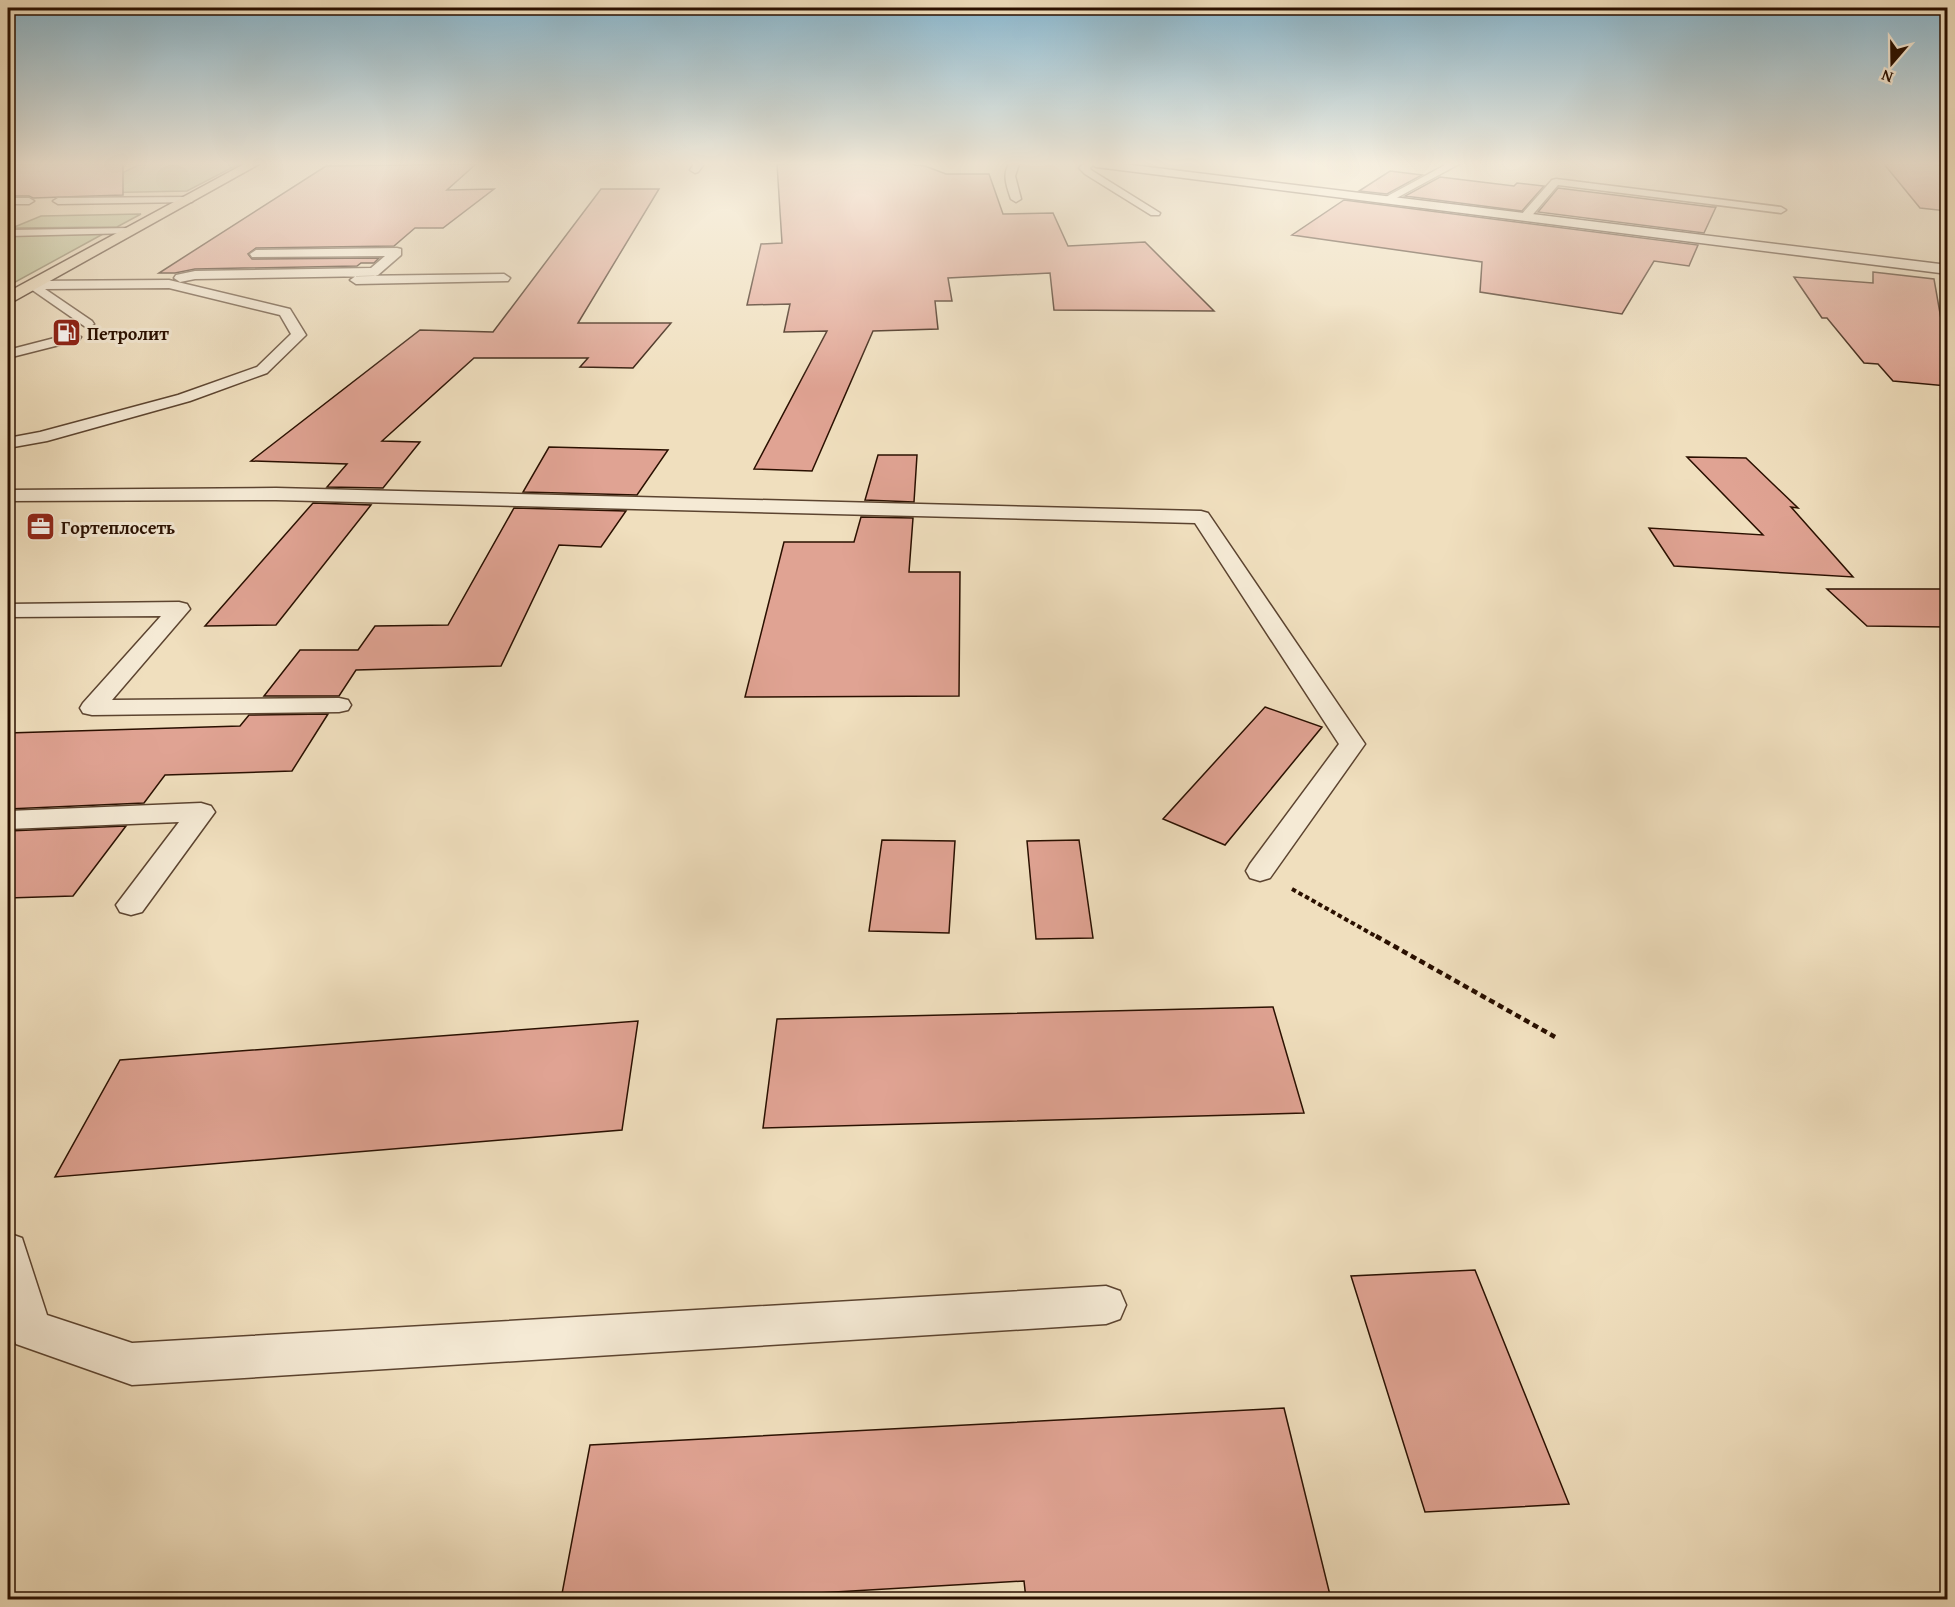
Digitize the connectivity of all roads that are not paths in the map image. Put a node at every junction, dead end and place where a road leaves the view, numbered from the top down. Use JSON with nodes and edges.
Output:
{"nodes":[{"id":1,"x":115,"y":239,"type":"edge"},
{"id":2,"x":1700,"y":239,"type":"edge"},
{"id":3,"x":256,"y":254,"type":"dead end"},
{"id":4,"x":1947,"y":270,"type":"edge"},
{"id":5,"x":504,"y":278,"type":"dead end"},
{"id":6,"x":143,"y":284,"type":"junction"},
{"id":7,"x":169,"y":284,"type":"junction"},
{"id":8,"x":31,"y":285,"type":"junction"},
{"id":9,"x":8,"y":298,"type":"edge"},
{"id":10,"x":87,"y":324,"type":"dead end"},
{"id":11,"x":74,"y":336,"type":"dead end"},
{"id":12,"x":8,"y":354,"type":"edge"},
{"id":13,"x":8,"y":443,"type":"edge"},
{"id":14,"x":8,"y":496,"type":"edge"},
{"id":15,"x":8,"y":611,"type":"edge"},
{"id":16,"x":339,"y":705,"type":"dead end"},
{"id":17,"x":8,"y":820,"type":"edge"},
{"id":18,"x":1260,"y":871,"type":"road end"},
{"id":19,"x":131,"y":906,"type":"dead end"},
{"id":20,"x":8,"y":1251,"type":"edge"},
{"id":21,"x":1106,"y":1305,"type":"dead end"}],
"edges":[{"from":1,"to":8,"type":"main road"},
{"from":2,"to":4,"type":"main road"},
{"from":3,"to":6,"type":"lane"},
{"from":5,"to":7,"type":"lane"},
{"from":6,"to":7,"type":"lane"},
{"from":6,"to":8,"type":"lane"},
{"from":7,"to":13,"type":"lane"},
{"from":8,"to":9,"type":"main road"},
{"from":8,"to":10,"type":"lane"},
{"from":11,"to":12,"type":"lane"},
{"from":14,"to":18,"type":"lane"},
{"from":15,"to":16,"type":"lane"},
{"from":17,"to":19,"type":"lane"},
{"from":20,"to":21,"type":"lane"}]}
